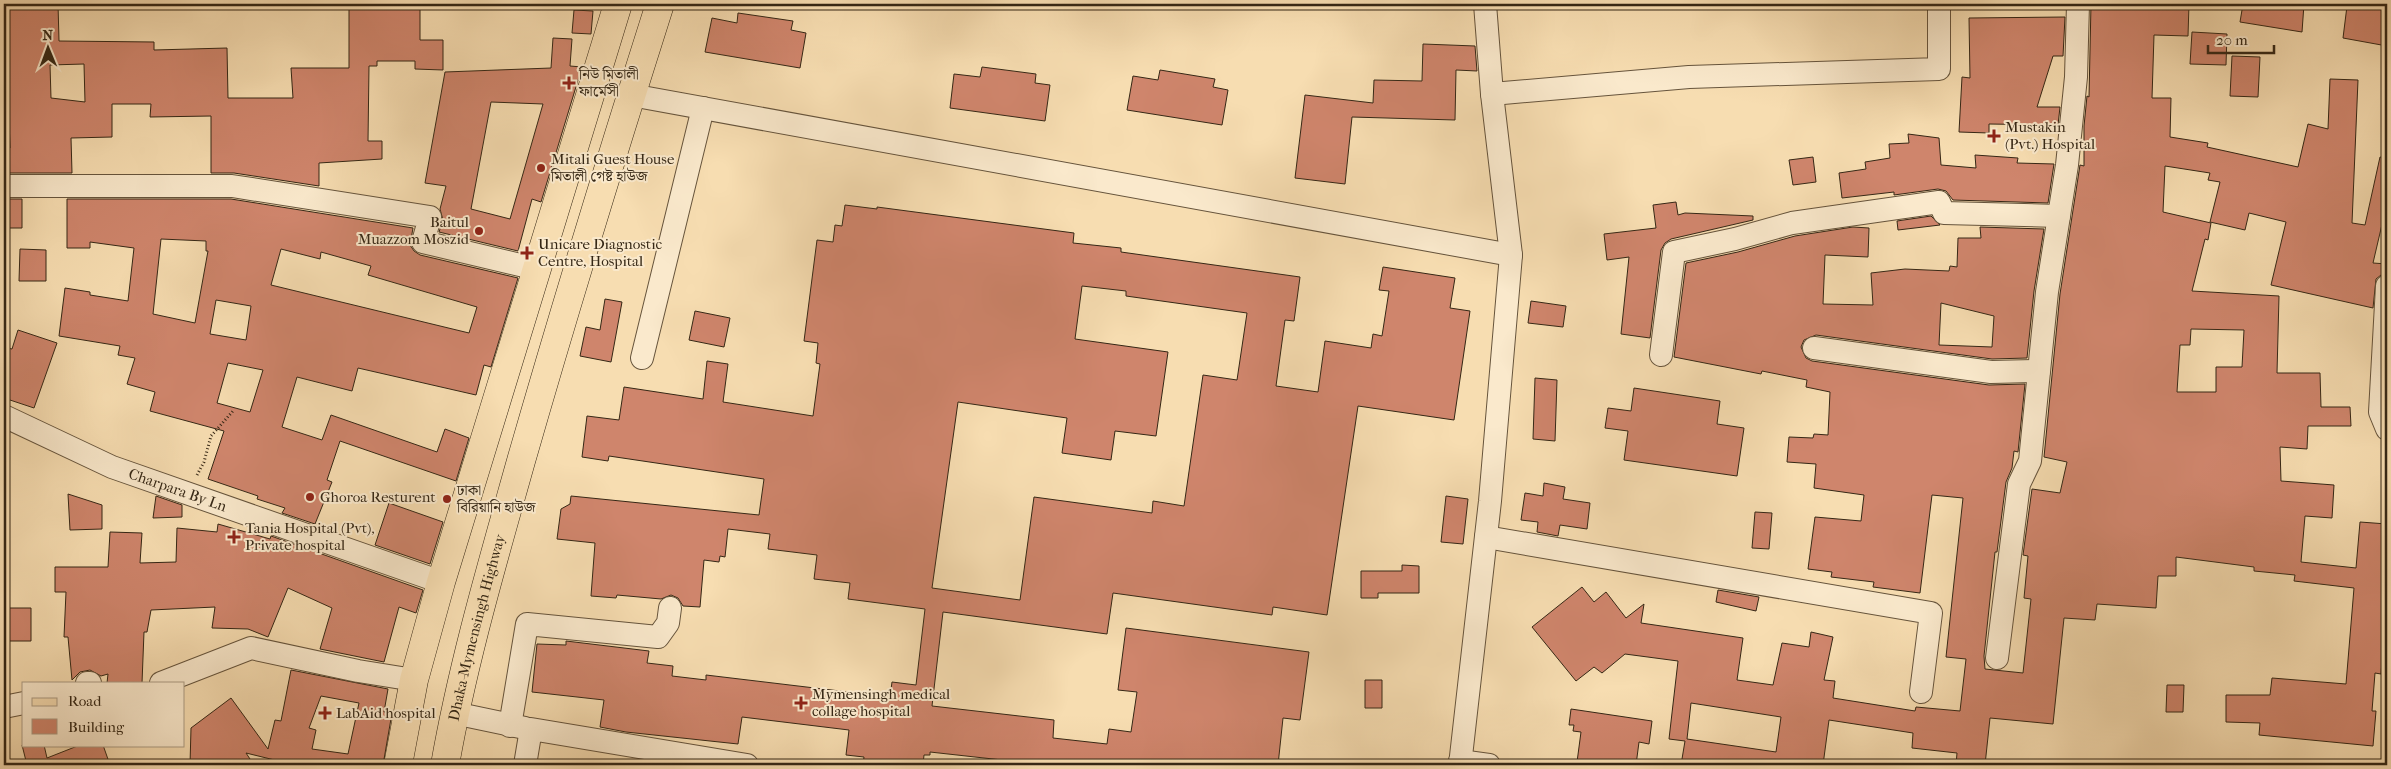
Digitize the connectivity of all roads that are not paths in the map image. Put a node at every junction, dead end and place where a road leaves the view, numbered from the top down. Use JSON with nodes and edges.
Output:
{"nodes":[{"id":1,"x":618,"y":4,"type":"edge"},
{"id":2,"x":660,"y":4,"type":"edge"},
{"id":3,"x":1485,"y":4,"type":"edge"},
{"id":4,"x":1939,"y":4,"type":"edge"},
{"id":5,"x":2078,"y":4,"type":"edge"},
{"id":6,"x":1492,"y":94,"type":"junction"},
{"id":7,"x":632,"y":95,"type":"junction"},
{"id":8,"x":703,"y":108,"type":"junction"},
{"id":9,"x":4,"y":186,"type":"edge"},
{"id":10,"x":2059,"y":216,"type":"junction"},
{"id":11,"x":1510,"y":255,"type":"junction"},
{"id":12,"x":537,"y":269,"type":"junction"},
{"id":13,"x":2387,"y":286,"type":"edge"},
{"id":14,"x":1814,"y":348,"type":"dead end"},
{"id":15,"x":1661,"y":355,"type":"dead end"},
{"id":16,"x":642,"y":358,"type":"dead end"},
{"id":17,"x":2039,"y":371,"type":"junction"},
{"id":18,"x":4,"y":416,"type":"edge"},
{"id":19,"x":2387,"y":429,"type":"edge"},
{"id":20,"x":1486,"y":537,"type":"junction"},
{"id":21,"x":441,"y":582,"type":"junction"},
{"id":22,"x":670,"y":608,"type":"dead end"},
{"id":23,"x":1997,"y":658,"type":"dead end"},
{"id":24,"x":414,"y":680,"type":"junction"},
{"id":25,"x":164,"y":682,"type":"edge"},
{"id":26,"x":1921,"y":692,"type":"dead end"},
{"id":27,"x":22,"y":702,"type":"edge"},
{"id":28,"x":4,"y":707,"type":"edge"},
{"id":29,"x":454,"y":713,"type":"junction"},
{"id":30,"x":520,"y":727,"type":"junction"},
{"id":31,"x":1460,"y":763,"type":"edge"},
{"id":32,"x":398,"y":765,"type":"edge"},
{"id":33,"x":445,"y":765,"type":"edge"},
{"id":34,"x":525,"y":765,"type":"edge"},
{"id":35,"x":747,"y":765,"type":"edge"},
{"id":36,"x":1488,"y":765,"type":"edge"}],
"edges":[{"from":1,"to":12,"type":"main road"},
{"from":2,"to":7,"type":"main road","name":"Dhaka-Mymensingh Highway"},
{"from":3,"to":6,"type":"street"},
{"from":4,"to":6,"type":"street"},
{"from":5,"to":10,"type":"street"},
{"from":6,"to":11,"type":"street"},
{"from":7,"to":8,"type":"street"},
{"from":7,"to":29,"type":"main road","name":"Dhaka-Mymensingh Highway"},
{"from":8,"to":11,"type":"street"},
{"from":8,"to":16,"type":"street"},
{"from":9,"to":12,"type":"street"},
{"from":10,"to":15,"type":"street"},
{"from":10,"to":17,"type":"street"},
{"from":11,"to":20,"type":"street"},
{"from":12,"to":21,"type":"main road"},
{"from":13,"to":19,"type":"street"},
{"from":14,"to":17,"type":"street"},
{"from":17,"to":23,"type":"street"},
{"from":18,"to":21,"type":"street","name":"Charpara By Ln"},
{"from":20,"to":26,"type":"street"},
{"from":20,"to":31,"type":"street"},
{"from":21,"to":24,"type":"main road"},
{"from":22,"to":30,"type":"street"},
{"from":24,"to":25,"type":"street"},
{"from":24,"to":32,"type":"main road"},
{"from":27,"to":28,"type":"street"},
{"from":29,"to":30,"type":"street"},
{"from":29,"to":33,"type":"main road","name":"Dhaka-Mymensingh Highway"},
{"from":30,"to":34,"type":"street"},
{"from":30,"to":35,"type":"street"},
{"from":31,"to":36,"type":"street"}]}
